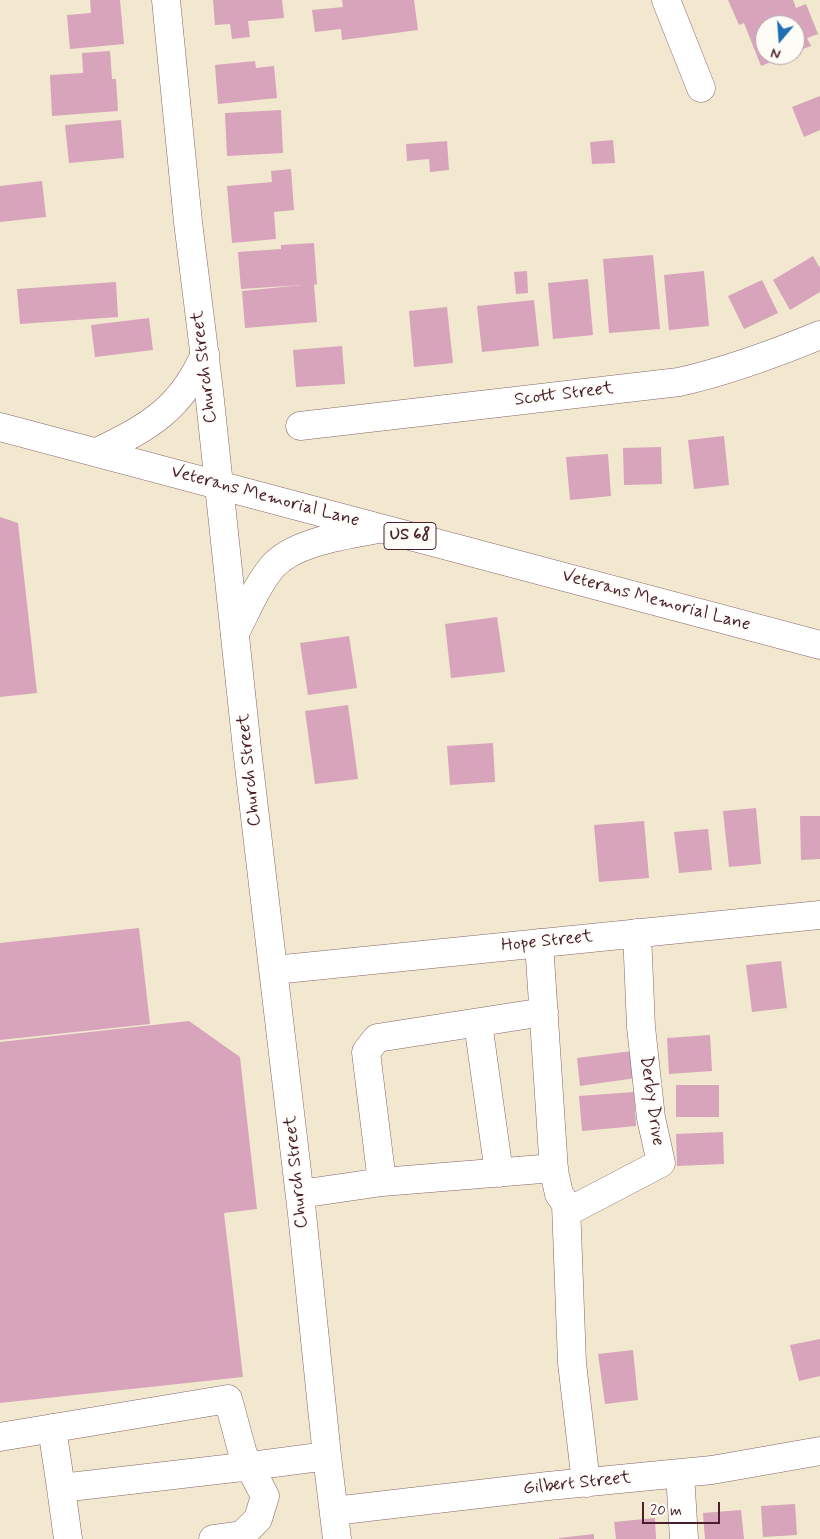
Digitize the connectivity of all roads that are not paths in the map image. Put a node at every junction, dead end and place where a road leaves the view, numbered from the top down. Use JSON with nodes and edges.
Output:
{"nodes":[{"id":1,"x":166,"y":0,"type":"edge"},
{"id":2,"x":666,"y":0,"type":"edge"},
{"id":3,"x":701,"y":88,"type":"dead end"},
{"id":4,"x":820,"y":335,"type":"edge"},
{"id":5,"x":204,"y":354,"type":"junction"},
{"id":6,"x":300,"y":426,"type":"dead end"},
{"id":7,"x":0,"y":427,"type":"edge"},
{"id":8,"x":97,"y":452,"type":"junction"},
{"id":9,"x":219,"y":485,"type":"junction"},
{"id":10,"x":381,"y":528,"type":"junction"},
{"id":11,"x":235,"y":633,"type":"junction"},
{"id":12,"x":820,"y":645,"type":"edge"},
{"id":13,"x":820,"y":914,"type":"edge"},
{"id":14,"x":637,"y":932,"type":"junction"},
{"id":15,"x":539,"y":942,"type":"junction"},
{"id":16,"x":274,"y":970,"type":"junction"},
{"id":17,"x":544,"y":1012,"type":"junction"},
{"id":18,"x":478,"y":1023,"type":"junction"},
{"id":19,"x":554,"y":1168,"type":"junction"},
{"id":20,"x":499,"y":1173,"type":"junction"},
{"id":21,"x":382,"y":1182,"type":"junction"},
{"id":22,"x":300,"y":1194,"type":"junction"},
{"id":23,"x":566,"y":1204,"type":"junction"},
{"id":24,"x":52,"y":1428,"type":"junction"},
{"id":25,"x":0,"y":1437,"type":"edge"},
{"id":26,"x":820,"y":1451,"type":"edge"},
{"id":27,"x":326,"y":1456,"type":"junction"},
{"id":28,"x":251,"y":1466,"type":"junction"},
{"id":29,"x":680,"y":1473,"type":"junction"},
{"id":30,"x":586,"y":1483,"type":"junction"},
{"id":31,"x":61,"y":1488,"type":"junction"},
{"id":32,"x":334,"y":1511,"type":"junction"},
{"id":33,"x":68,"y":1539,"type":"edge"},
{"id":34,"x":213,"y":1539,"type":"edge"},
{"id":35,"x":337,"y":1539,"type":"edge"},
{"id":36,"x":684,"y":1539,"type":"edge"}],
"edges":[{"from":1,"to":5,"type":"street","name":"Church Street"},
{"from":2,"to":3,"type":"street"},
{"from":4,"to":6,"type":"street","name":"Scott Street"},
{"from":5,"to":8,"type":"street"},
{"from":5,"to":9,"type":"street","name":"Church Street"},
{"from":7,"to":8,"type":"street","name":"Veterans Memorial Lane","number":"US 68"},
{"from":8,"to":9,"type":"street","name":"Veterans Memorial Lane","number":"US 68"},
{"from":9,"to":10,"type":"street","name":"Veterans Memorial Lane","number":"US 68"},
{"from":9,"to":11,"type":"street","name":"Church Street"},
{"from":10,"to":11,"type":"street"},
{"from":10,"to":12,"type":"street","name":"Veterans Memorial Lane","number":"US 68"},
{"from":11,"to":16,"type":"street","name":"Church Street"},
{"from":13,"to":14,"type":"street","name":"Hope Street"},
{"from":14,"to":15,"type":"street","name":"Hope Street"},
{"from":14,"to":23,"type":"street","name":"Derby Drive"},
{"from":15,"to":16,"type":"street","name":"Hope Street"},
{"from":15,"to":17,"type":"street"},
{"from":16,"to":22,"type":"street","name":"Church Street"},
{"from":17,"to":18,"type":"street"},
{"from":17,"to":19,"type":"street"},
{"from":18,"to":20,"type":"street"},
{"from":18,"to":21,"type":"street"},
{"from":19,"to":20,"type":"street"},
{"from":19,"to":23,"type":"street"},
{"from":20,"to":21,"type":"street"},
{"from":21,"to":22,"type":"street"},
{"from":22,"to":27,"type":"street","name":"Church Street"},
{"from":23,"to":30,"type":"street"},
{"from":24,"to":25,"type":"street"},
{"from":24,"to":28,"type":"street"},
{"from":24,"to":31,"type":"street"},
{"from":26,"to":29,"type":"street","name":"Gilbert Street"},
{"from":27,"to":28,"type":"street"},
{"from":27,"to":32,"type":"street","name":"Church Street"},
{"from":28,"to":31,"type":"street"},
{"from":28,"to":34,"type":"street"},
{"from":29,"to":30,"type":"street","name":"Gilbert Street"},
{"from":29,"to":36,"type":"street"},
{"from":30,"to":32,"type":"street","name":"Gilbert Street"},
{"from":31,"to":33,"type":"street"},
{"from":32,"to":35,"type":"street","name":"Church Street"}]}
